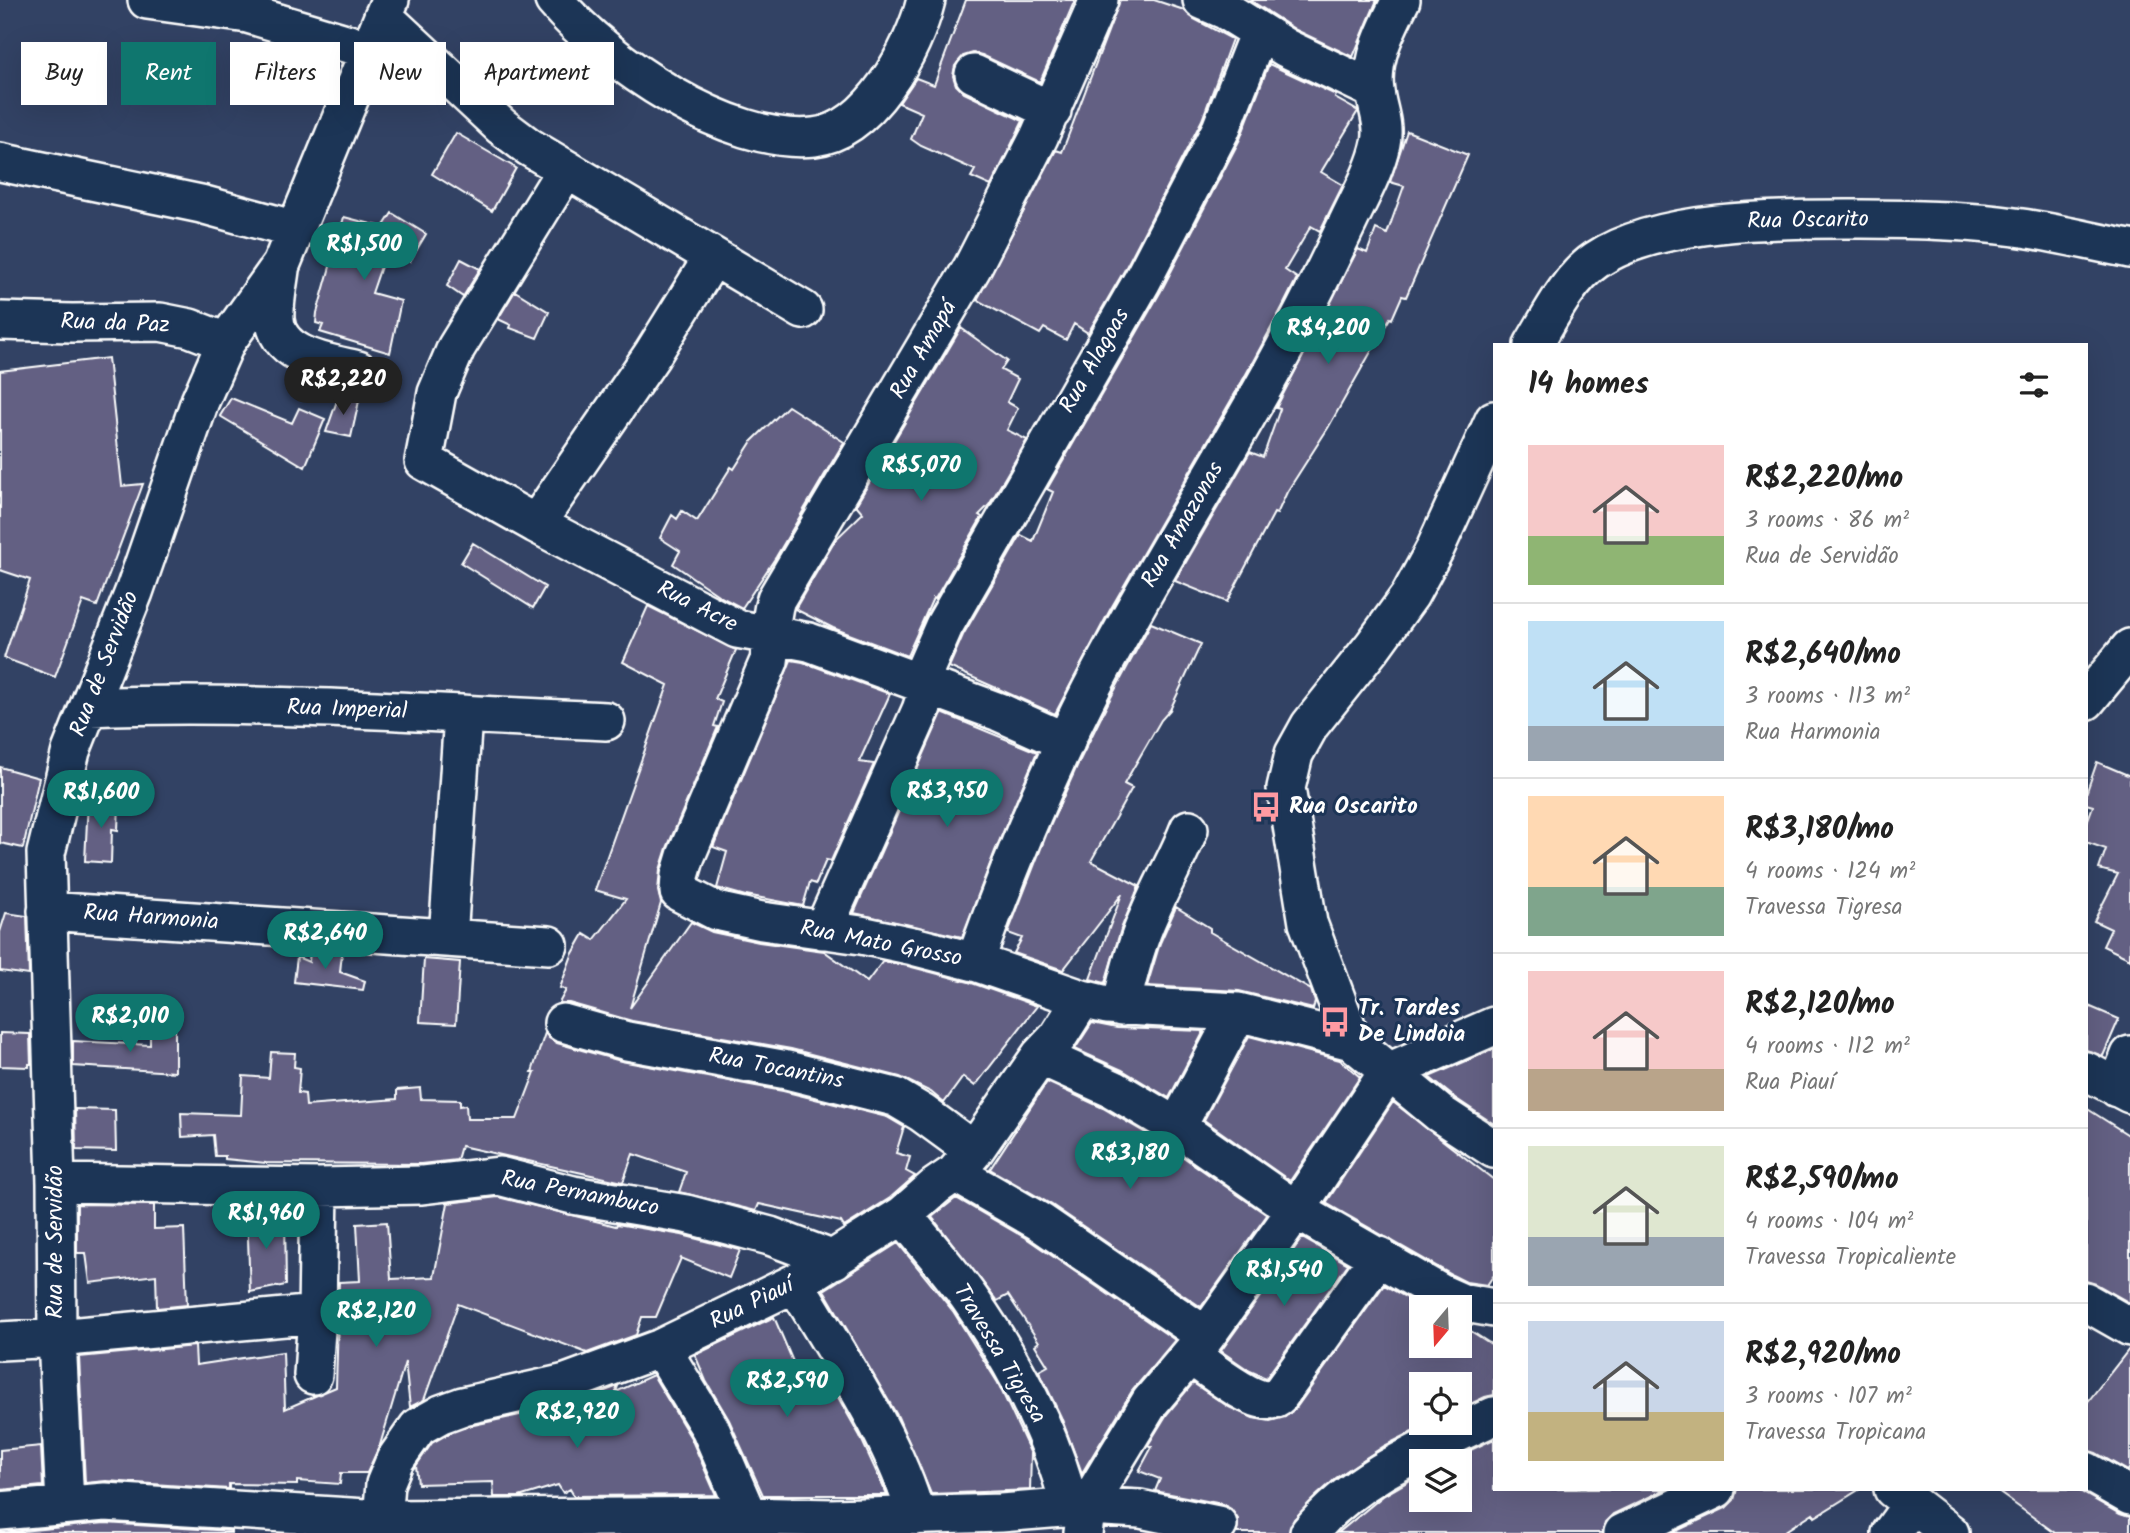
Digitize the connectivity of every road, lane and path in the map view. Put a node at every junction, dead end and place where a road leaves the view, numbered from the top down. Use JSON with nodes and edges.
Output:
{"nodes":[{"id":1,"x":148,"y":0,"type":"edge"},
{"id":2,"x":554,"y":0,"type":"edge"},
{"id":3,"x":926,"y":0,"type":"edge"},
{"id":4,"x":1099,"y":0,"type":"edge"},
{"id":5,"x":1401,"y":0,"type":"edge"},
{"id":6,"x":1219,"y":4,"type":"edge"},
{"id":7,"x":386,"y":8,"type":"edge"},
{"id":8,"x":1259,"y":32,"type":"junction"},
{"id":9,"x":372,"y":42,"type":"edge"},
{"id":10,"x":354,"y":46,"type":"edge"},
{"id":11,"x":974,"y":74,"type":"dead end"},
{"id":12,"x":354,"y":87,"type":"edge"},
{"id":13,"x":1374,"y":90,"type":"junction"},
{"id":14,"x":1052,"y":111,"type":"junction"},
{"id":15,"x":0,"y":162,"type":"edge"},
{"id":16,"x":566,"y":169,"type":"junction"},
{"id":17,"x":296,"y":230,"type":"junction"},
{"id":18,"x":2130,"y":249,"type":"edge"},
{"id":19,"x":713,"y":257,"type":"junction"},
{"id":20,"x":281,"y":265,"type":"junction"},
{"id":21,"x":803,"y":310,"type":"dead end"},
{"id":22,"x":0,"y":321,"type":"edge"},
{"id":23,"x":226,"y":342,"type":"junction"},
{"id":24,"x":1534,"y":343,"type":"edge"},
{"id":25,"x":358,"y":370,"type":"dead end"},
{"id":26,"x":1493,"y":422,"type":"edge"},
{"id":27,"x":536,"y":524,"type":"junction"},
{"id":28,"x":771,"y":636,"type":"junction"},
{"id":29,"x":2130,"y":648,"type":"edge"},
{"id":30,"x":924,"y":684,"type":"junction"},
{"id":31,"x":2088,"y":699,"type":"edge"},
{"id":32,"x":89,"y":707,"type":"junction"},
{"id":33,"x":463,"y":715,"type":"junction"},
{"id":34,"x":606,"y":721,"type":"dead end"},
{"id":35,"x":1066,"y":742,"type":"junction"},
{"id":36,"x":1189,"y":828,"type":"dead end"},
{"id":37,"x":680,"y":892,"type":"joint"},
{"id":38,"x":47,"y":911,"type":"junction"},
{"id":39,"x":823,"y":930,"type":"junction"},
{"id":40,"x":448,"y":938,"type":"junction"},
{"id":41,"x":549,"y":944,"type":"dead end"},
{"id":42,"x":975,"y":962,"type":"junction"},
{"id":43,"x":1082,"y":999,"type":"junction"},
{"id":44,"x":1121,"y":1007,"type":"junction"},
{"id":45,"x":1238,"y":1012,"type":"junction"},
{"id":46,"x":563,"y":1023,"type":"dead end"},
{"id":47,"x":1493,"y":1026,"type":"edge"},
{"id":48,"x":1352,"y":1041,"type":"junction"},
{"id":49,"x":1040,"y":1056,"type":"junction"},
{"id":50,"x":1388,"y":1072,"type":"junction"},
{"id":51,"x":1177,"y":1127,"type":"junction"},
{"id":52,"x":1493,"y":1148,"type":"edge"},
{"id":53,"x":965,"y":1162,"type":"junction"},
{"id":54,"x":57,"y":1183,"type":"junction"},
{"id":55,"x":319,"y":1187,"type":"junction"},
{"id":56,"x":1296,"y":1210,"type":"junction"},
{"id":57,"x":903,"y":1215,"type":"junction"},
{"id":58,"x":1379,"y":1256,"type":"junction"},
{"id":59,"x":834,"y":1260,"type":"junction"},
{"id":60,"x":795,"y":1283,"type":"junction"},
{"id":61,"x":2088,"y":1303,"type":"edge"},
{"id":62,"x":1493,"y":1308,"type":"edge"},
{"id":63,"x":317,"y":1314,"type":"junction"},
{"id":64,"x":2130,"y":1327,"type":"edge"},
{"id":65,"x":57,"y":1338,"type":"junction"},
{"id":66,"x":0,"y":1341,"type":"edge"},
{"id":67,"x":1198,"y":1346,"type":"junction"},
{"id":68,"x":661,"y":1348,"type":"junction"},
{"id":69,"x":313,"y":1375,"type":"dead end"},
{"id":70,"x":1493,"y":1417,"type":"edge"},
{"id":71,"x":2088,"y":1472,"type":"edge"},
{"id":72,"x":1712,"y":1491,"type":"edge"},
{"id":73,"x":2130,"y":1496,"type":"edge"},
{"id":74,"x":65,"y":1505,"type":"junction"},
{"id":75,"x":1899,"y":1509,"type":"edge"},
{"id":76,"x":0,"y":1511,"type":"edge"},
{"id":77,"x":1080,"y":1515,"type":"edge"},
{"id":78,"x":748,"y":1516,"type":"junction"},
{"id":79,"x":916,"y":1516,"type":"junction"},
{"id":80,"x":382,"y":1518,"type":"junction"},
{"id":81,"x":542,"y":1525,"type":"edge"},
{"id":82,"x":1218,"y":1525,"type":"dead end"},
{"id":83,"x":1309,"y":1533,"type":"edge"},
{"id":84,"x":1623,"y":1533,"type":"edge"},
{"id":85,"x":1950,"y":1533,"type":"edge"}],
"edges":[{"from":1,"to":10,"type":"street"},
{"from":2,"to":3,"type":"street"},
{"from":4,"to":14,"type":"street","name":"Rua Amapá"},
{"from":5,"to":13,"type":"street"},
{"from":6,"to":8,"type":"street"},
{"from":7,"to":9,"type":"street","name":"Rua de Servidão"},
{"from":7,"to":16,"type":"street"},
{"from":8,"to":13,"type":"street"},
{"from":8,"to":30,"type":"street","name":"Rua Alagoas"},
{"from":11,"to":14,"type":"street"},
{"from":12,"to":17,"type":"street","name":"Rua de Servidão"},
{"from":13,"to":35,"type":"street","name":"Rua Amazonas"},
{"from":14,"to":28,"type":"street","name":"Rua Amapá"},
{"from":15,"to":17,"type":"street"},
{"from":16,"to":19,"type":"street"},
{"from":16,"to":27,"type":"street","name":"Rua Acre"},
{"from":17,"to":20,"type":"street","name":"Rua de Servidão"},
{"from":18,"to":24,"type":"street","name":"Rua Oscarito"},
{"from":19,"to":21,"type":"street"},
{"from":19,"to":27,"type":"street"},
{"from":20,"to":23,"type":"street","name":"Rua de Servidão"},
{"from":20,"to":25,"type":"street"},
{"from":22,"to":23,"type":"street","name":"Rua da Paz"},
{"from":23,"to":32,"type":"street","name":"Rua de Servidão"},
{"from":26,"to":48,"type":"street"},
{"from":27,"to":28,"type":"street","name":"Rua Acre"},
{"from":28,"to":30,"type":"street","name":"Rua Acre"},
{"from":28,"to":37,"type":"street","name":"Rua Amapá"},
{"from":29,"to":31,"type":"street"},
{"from":30,"to":35,"type":"street","name":"Rua Acre"},
{"from":30,"to":39,"type":"street","name":"Rua Alagoas"},
{"from":32,"to":33,"type":"street","name":"Rua Imperial"},
{"from":32,"to":38,"type":"street","name":"Rua de Servidão"},
{"from":33,"to":34,"type":"street","name":"Rua Imperial"},
{"from":33,"to":40,"type":"street"},
{"from":35,"to":42,"type":"street","name":"Rua Amazonas"},
{"from":36,"to":44,"type":"street"},
{"from":37,"to":39,"type":"street","name":"Rua Mato Grosso"},
{"from":38,"to":40,"type":"street","name":"Rua Harmonia"},
{"from":38,"to":54,"type":"street","name":"Rua de Servidão"},
{"from":39,"to":42,"type":"street","name":"Rua Mato Grosso"},
{"from":40,"to":41,"type":"street","name":"Rua Harmonia"},
{"from":42,"to":43,"type":"street","name":"Rua Mato Grosso"},
{"from":43,"to":44,"type":"street","name":"Rua Mato Grosso"},
{"from":43,"to":49,"type":"street","name":"Rua Piauí"},
{"from":44,"to":45,"type":"street","name":"Rua Mato Grosso"},
{"from":45,"to":48,"type":"street","name":"Rua Mato Grosso"},
{"from":45,"to":51,"type":"street"},
{"from":46,"to":53,"type":"street","name":"Rua Tocantins"},
{"from":47,"to":50,"type":"street"},
{"from":48,"to":50,"type":"street"},
{"from":49,"to":51,"type":"street"},
{"from":49,"to":53,"type":"street","name":"Rua Piauí"},
{"from":50,"to":52,"type":"street"},
{"from":50,"to":56,"type":"street"},
{"from":51,"to":56,"type":"street"},
{"from":53,"to":57,"type":"street","name":"Rua Piauí"},
{"from":53,"to":67,"type":"street"},
{"from":54,"to":55,"type":"street","name":"Rua Pernambuco"},
{"from":54,"to":65,"type":"street","name":"Rua de Servidão"},
{"from":55,"to":59,"type":"street","name":"Rua Pernambuco"},
{"from":55,"to":63,"type":"street"},
{"from":56,"to":58,"type":"street"},
{"from":56,"to":67,"type":"street"},
{"from":57,"to":59,"type":"street","name":"Rua Piauí"},
{"from":57,"to":77,"type":"street","name":"Travessa Tigresa"},
{"from":58,"to":62,"type":"street"},
{"from":58,"to":67,"type":"street"},
{"from":59,"to":60,"type":"street","name":"Rua Piauí"},
{"from":60,"to":68,"type":"street","name":"Rua Piauí"},
{"from":60,"to":79,"type":"street"},
{"from":61,"to":64,"type":"street"},
{"from":63,"to":65,"type":"street"},
{"from":63,"to":69,"type":"street"},
{"from":65,"to":66,"type":"street"},
{"from":65,"to":74,"type":"street","name":"Rua de Servidão"},
{"from":67,"to":77,"type":"street"},
{"from":68,"to":78,"type":"street"},
{"from":68,"to":80,"type":"street","name":"Rua Piauí"},
{"from":70,"to":83,"type":"street"},
{"from":71,"to":73,"type":"street"},
{"from":72,"to":84,"type":"street"},
{"from":74,"to":76,"type":"street"},
{"from":74,"to":80,"type":"street"},
{"from":75,"to":85,"type":"street"},
{"from":77,"to":79,"type":"street"},
{"from":77,"to":82,"type":"street"},
{"from":78,"to":79,"type":"street"},
{"from":78,"to":81,"type":"street"},
{"from":80,"to":81,"type":"street"}]}
